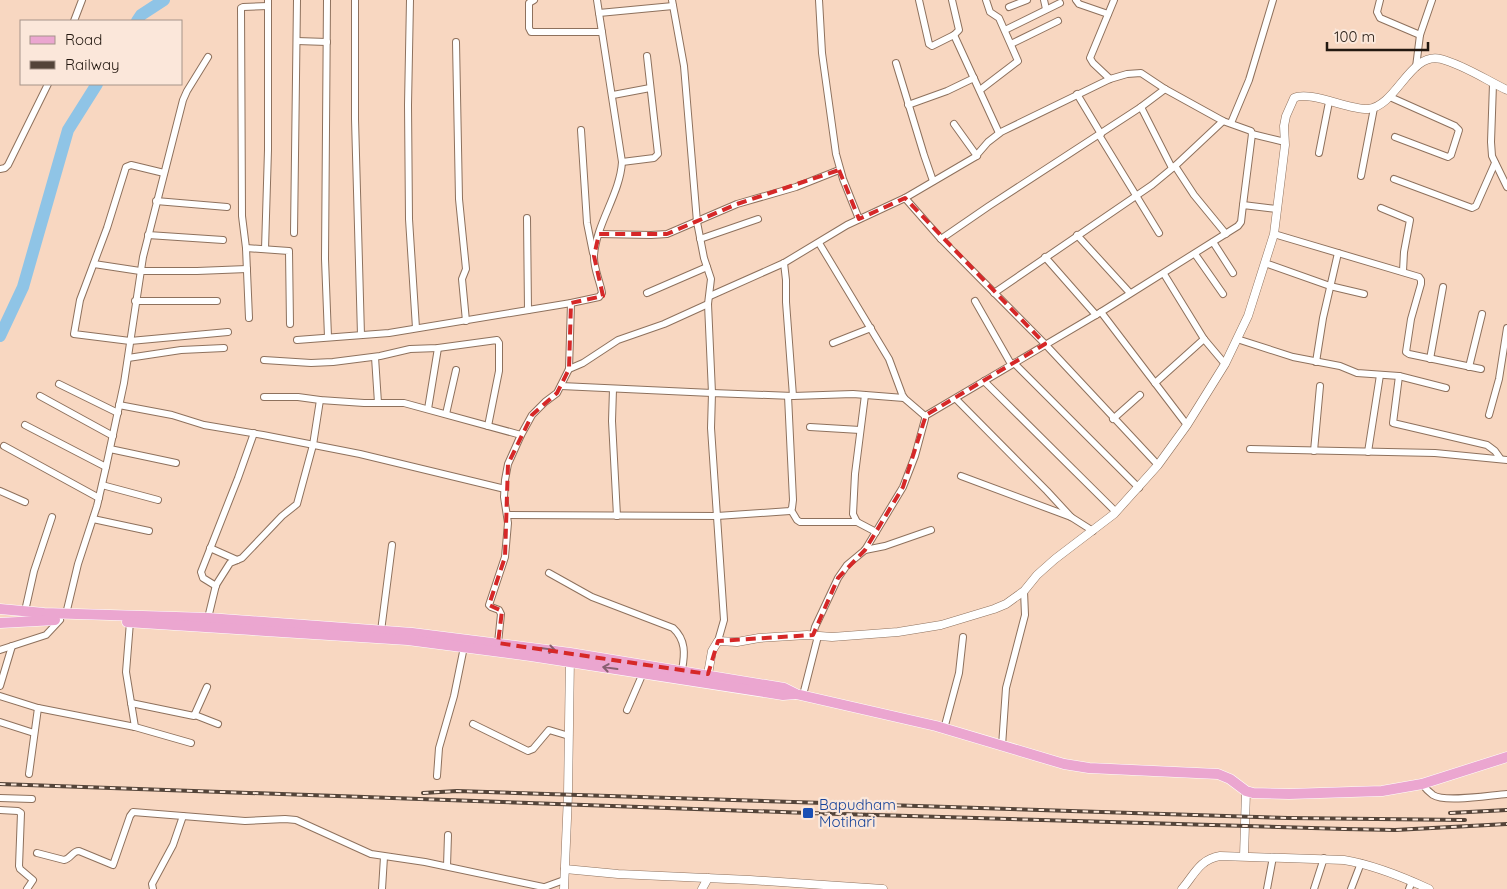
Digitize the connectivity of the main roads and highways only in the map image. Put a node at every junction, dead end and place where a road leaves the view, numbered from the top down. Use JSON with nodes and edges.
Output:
{"nodes":[{"id":1,"x":0,"y":609,"type":"edge"},
{"id":2,"x":21,"y":614,"type":"junction"},
{"id":3,"x":4,"y":616,"type":"edge"},
{"id":4,"x":63,"y":617,"type":"junction"},
{"id":5,"x":0,"y":623,"type":"edge"},
{"id":6,"x":570,"y":658,"type":"junction"},
{"id":7,"x":800,"y":694,"type":"junction"},
{"id":8,"x":1507,"y":757,"type":"edge"}],
"edges":[{"from":1,"to":2,"type":"main road"},
{"from":2,"to":3,"type":"main road"},
{"from":2,"to":4,"type":"main road"},
{"from":2,"to":5,"type":"main road"},
{"from":4,"to":6,"type":"main road"},
{"from":4,"to":6,"type":"main road","one_way":true},
{"from":7,"to":6,"type":"main road","one_way":true},
{"from":6,"to":7,"type":"main road"},
{"from":7,"to":8,"type":"main road"}]}
